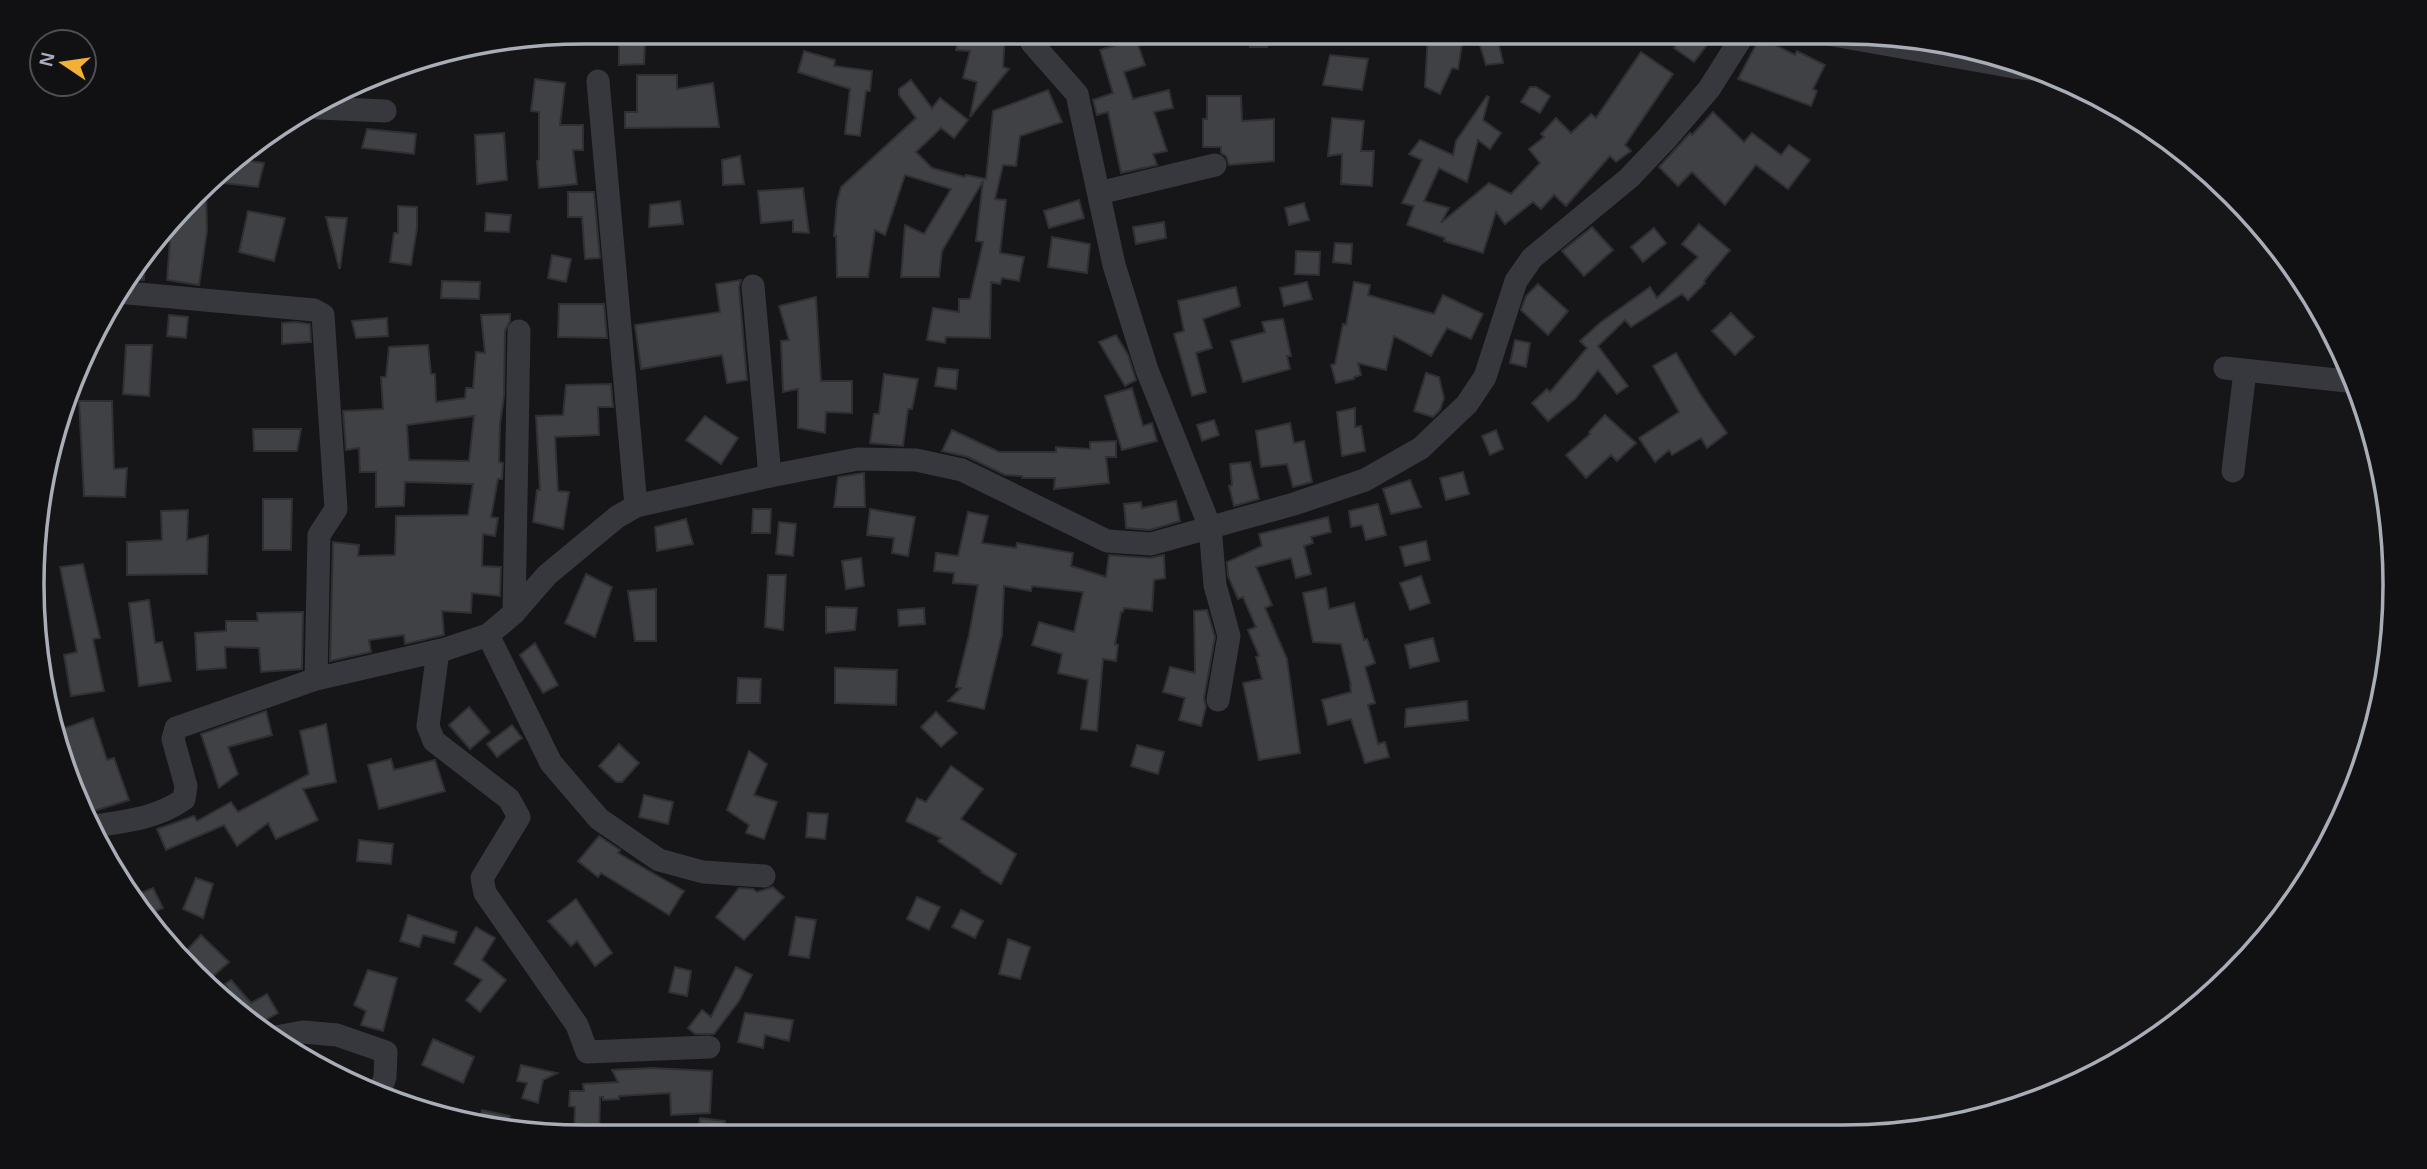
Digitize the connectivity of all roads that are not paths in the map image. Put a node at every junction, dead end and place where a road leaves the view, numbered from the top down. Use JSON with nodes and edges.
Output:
{"nodes":[{"id":1,"x":1033,"y":44,"type":"edge"},
{"id":2,"x":1737,"y":44,"type":"edge"},
{"id":3,"x":1900,"y":47,"type":"edge"},
{"id":4,"x":1971,"y":59,"type":"edge"},
{"id":5,"x":598,"y":81,"type":"dead end"},
{"id":6,"x":329,"y":108,"type":"edge"},
{"id":7,"x":385,"y":111,"type":"dead end"},
{"id":8,"x":1215,"y":165,"type":"dead end"},
{"id":9,"x":1100,"y":193,"type":"junction"},
{"id":10,"x":754,"y":286,"type":"dead end"},
{"id":11,"x":129,"y":293,"type":"edge"},
{"id":12,"x":519,"y":331,"type":"dead end"},
{"id":13,"x":2343,"y":381,"type":"edge"},
{"id":14,"x":2233,"y":471,"type":"dead end"},
{"id":15,"x":770,"y":476,"type":"junction"},
{"id":16,"x":636,"y":506,"type":"junction"},
{"id":17,"x":1210,"y":527,"type":"junction"},
{"id":18,"x":514,"y":613,"type":"junction"},
{"id":19,"x":488,"y":635,"type":"junction"},
{"id":20,"x":438,"y":651,"type":"junction"},
{"id":21,"x":316,"y":679,"type":"junction"},
{"id":22,"x":1218,"y":700,"type":"dead end"},
{"id":23,"x":100,"y":825,"type":"edge"},
{"id":24,"x":764,"y":876,"type":"dead end"},
{"id":25,"x":286,"y":1035,"type":"edge"},
{"id":26,"x":709,"y":1046,"type":"dead end"},
{"id":27,"x":382,"y":1086,"type":"edge"}],
"edges":[{"from":1,"to":9,"type":"street"},
{"from":2,"to":17,"type":"street"},
{"from":3,"to":4,"type":"street"},
{"from":5,"to":16,"type":"street"},
{"from":6,"to":7,"type":"street"},
{"from":8,"to":9,"type":"street"},
{"from":9,"to":17,"type":"street"},
{"from":10,"to":15,"type":"street"},
{"from":11,"to":21,"type":"street"},
{"from":12,"to":18,"type":"street"},
{"from":13,"to":14,"type":"street"},
{"from":15,"to":16,"type":"street"},
{"from":15,"to":17,"type":"street"},
{"from":16,"to":18,"type":"street"},
{"from":17,"to":22,"type":"street"},
{"from":18,"to":19,"type":"street"},
{"from":19,"to":20,"type":"street"},
{"from":19,"to":24,"type":"street"},
{"from":20,"to":21,"type":"street"},
{"from":20,"to":26,"type":"street"},
{"from":21,"to":23,"type":"street"},
{"from":25,"to":27,"type":"street"}]}
